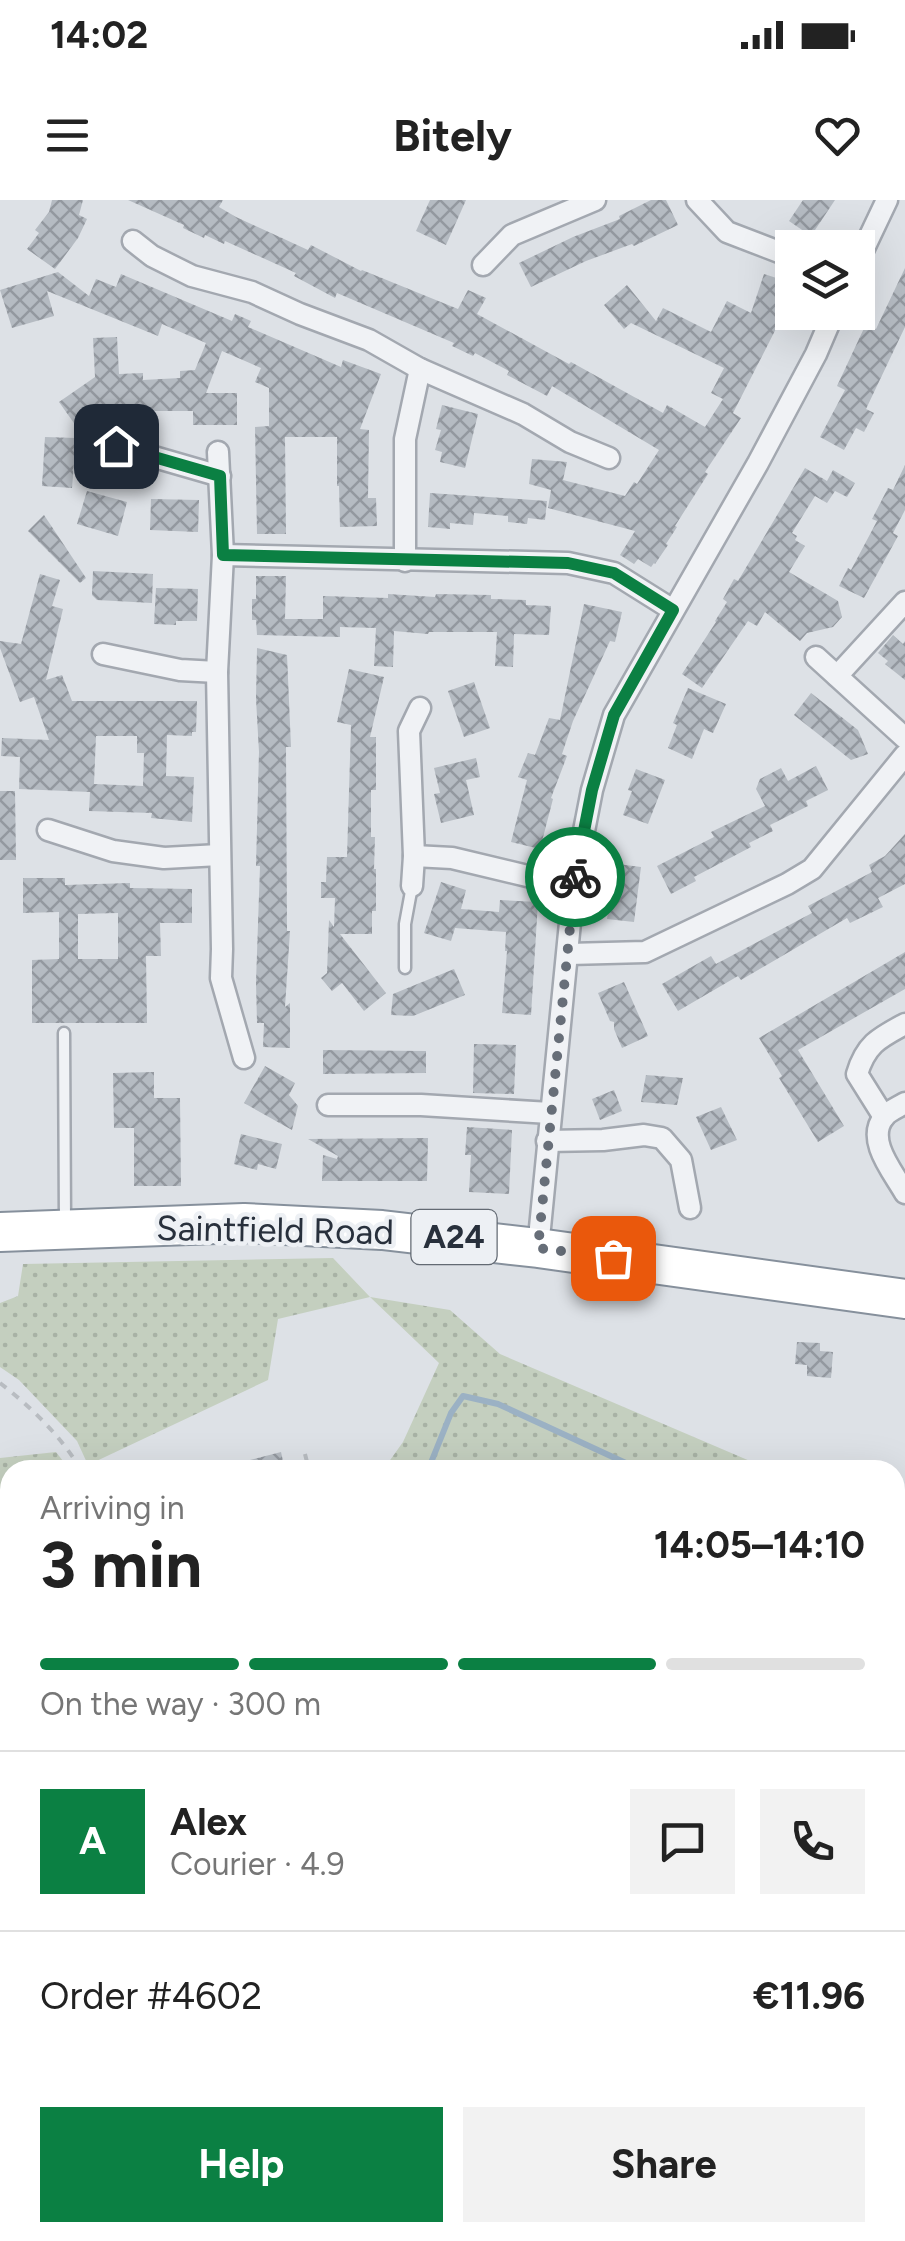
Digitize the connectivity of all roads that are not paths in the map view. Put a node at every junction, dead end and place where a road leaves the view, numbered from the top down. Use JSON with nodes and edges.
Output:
{"nodes":[{"id":1,"x":595,"y":200,"type":"edge"},
{"id":2,"x":697,"y":200,"type":"edge"},
{"id":3,"x":887,"y":200,"type":"edge"},
{"id":4,"x":873,"y":230,"type":"edge"},
{"id":5,"x":133,"y":241,"type":"dead end"},
{"id":6,"x":775,"y":251,"type":"edge"},
{"id":7,"x":484,"y":265,"type":"dead end"},
{"id":8,"x":826,"y":330,"type":"edge"},
{"id":9,"x":420,"y":369,"type":"junction"},
{"id":10,"x":116,"y":446,"type":"dead end"},
{"id":11,"x":218,"y":452,"type":"dead end"},
{"id":12,"x":610,"y":458,"type":"dead end"},
{"id":13,"x":220,"y":476,"type":"junction"},
{"id":14,"x":223,"y":555,"type":"junction"},
{"id":15,"x":404,"y":560,"type":"junction"},
{"id":16,"x":905,"y":602,"type":"edge"},
{"id":17,"x":673,"y":610,"type":"junction"},
{"id":18,"x":103,"y":654,"type":"dead end"},
{"id":19,"x":816,"y":657,"type":"dead end"},
{"id":20,"x":217,"y":672,"type":"junction"},
{"id":21,"x":837,"y":676,"type":"junction"},
{"id":22,"x":420,"y":708,"type":"dead end"},
{"id":23,"x":905,"y":738,"type":"edge"},
{"id":24,"x":905,"y":754,"type":"edge"},
{"id":25,"x":48,"y":830,"type":"dead end"},
{"id":26,"x":219,"y":855,"type":"junction"},
{"id":27,"x":414,"y":856,"type":"junction"},
{"id":28,"x":574,"y":882,"type":"junction"},
{"id":29,"x":412,"y":886,"type":"joint"},
{"id":30,"x":569,"y":954,"type":"junction"},
{"id":31,"x":405,"y":968,"type":"dead end"},
{"id":32,"x":905,"y":1024,"type":"edge"},
{"id":33,"x":64,"y":1033,"type":"dead end"},
{"id":34,"x":244,"y":1058,"type":"dead end"},
{"id":35,"x":905,"y":1103,"type":"edge"},
{"id":36,"x":328,"y":1105,"type":"dead end"},
{"id":37,"x":550,"y":1113,"type":"junction"},
{"id":38,"x":884,"y":1117,"type":"junction"},
{"id":39,"x":547,"y":1141,"type":"junction"},
{"id":40,"x":905,"y":1193,"type":"edge"},
{"id":41,"x":690,"y":1208,"type":"dead end"},
{"id":42,"x":64,"y":1229,"type":"junction"},
{"id":43,"x":0,"y":1232,"type":"edge"},
{"id":44,"x":538,"y":1248,"type":"junction"},
{"id":45,"x":905,"y":1300,"type":"edge"}],
"edges":[{"from":1,"to":7,"type":"street"},
{"from":2,"to":6,"type":"street"},
{"from":3,"to":4,"type":"street"},
{"from":5,"to":9,"type":"street"},
{"from":8,"to":17,"type":"street"},
{"from":9,"to":12,"type":"street"},
{"from":9,"to":15,"type":"street"},
{"from":10,"to":13,"type":"street"},
{"from":11,"to":13,"type":"street"},
{"from":13,"to":14,"type":"street"},
{"from":14,"to":15,"type":"street"},
{"from":14,"to":20,"type":"street"},
{"from":15,"to":17,"type":"street"},
{"from":16,"to":21,"type":"street"},
{"from":17,"to":28,"type":"street"},
{"from":18,"to":20,"type":"street"},
{"from":19,"to":21,"type":"street"},
{"from":20,"to":26,"type":"street"},
{"from":21,"to":23,"type":"street"},
{"from":22,"to":27,"type":"street"},
{"from":24,"to":30,"type":"street"},
{"from":25,"to":26,"type":"street"},
{"from":26,"to":34,"type":"street"},
{"from":27,"to":28,"type":"street"},
{"from":27,"to":29,"type":"street"},
{"from":28,"to":30,"type":"street"},
{"from":29,"to":31,"type":"lane"},
{"from":30,"to":37,"type":"street"},
{"from":32,"to":38,"type":"street"},
{"from":33,"to":42,"type":"lane"},
{"from":35,"to":38,"type":"street"},
{"from":36,"to":37,"type":"street"},
{"from":37,"to":39,"type":"street"},
{"from":38,"to":40,"type":"street"},
{"from":39,"to":41,"type":"street"},
{"from":39,"to":44,"type":"street"},
{"from":42,"to":43,"type":"highway","name":"Saintfield Road","number":"A24"},
{"from":42,"to":44,"type":"highway","name":"Saintfield Road","number":"A24"},
{"from":44,"to":45,"type":"highway","name":"Saintfield Road","number":"A24"}]}
